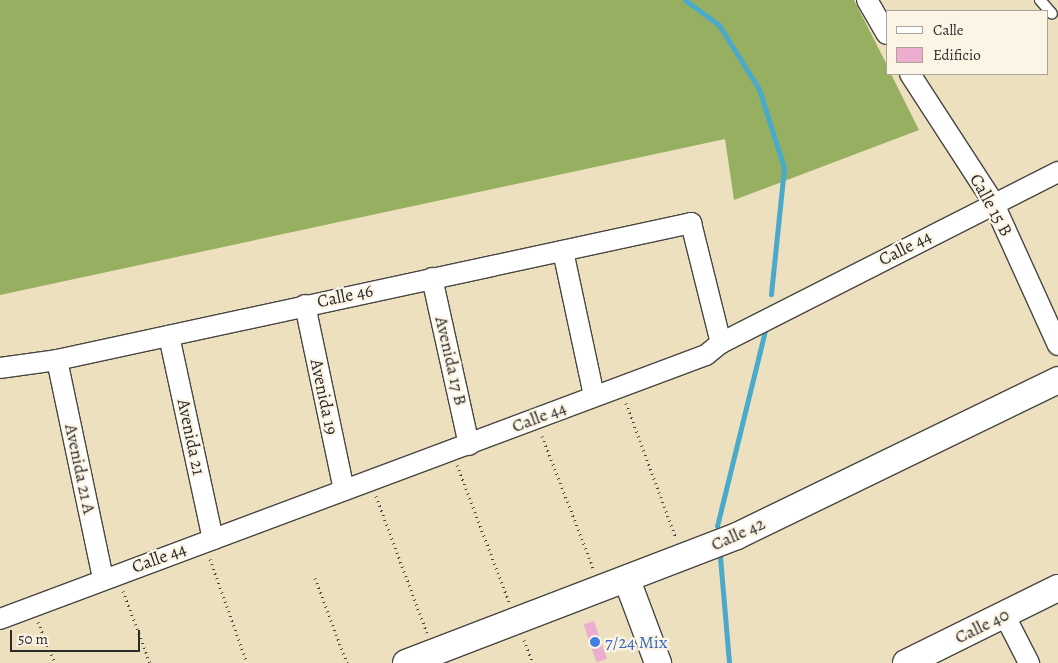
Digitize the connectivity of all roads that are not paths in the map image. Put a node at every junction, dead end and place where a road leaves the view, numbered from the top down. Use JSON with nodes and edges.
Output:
{"nodes":[{"id":1,"x":867,"y":0,"type":"edge"},
{"id":2,"x":1040,"y":0,"type":"edge"},
{"id":3,"x":1052,"y":14,"type":"dead end"},
{"id":4,"x":886,"y":32,"type":"edge"},
{"id":5,"x":911,"y":75,"type":"edge"},
{"id":6,"x":1058,"y":172,"type":"edge"},
{"id":7,"x":993,"y":202,"type":"junction"},
{"id":8,"x":563,"y":251,"type":"junction"},
{"id":9,"x":432,"y":278,"type":"junction"},
{"id":10,"x":305,"y":305,"type":"junction"},
{"id":11,"x":169,"y":336,"type":"junction"},
{"id":12,"x":721,"y":343,"type":"junction"},
{"id":13,"x":1058,"y":344,"type":"edge"},
{"id":14,"x":57,"y":360,"type":"junction"},
{"id":15,"x":0,"y":368,"type":"edge"},
{"id":16,"x":1058,"y":380,"type":"edge"},
{"id":17,"x":594,"y":396,"type":"junction"},
{"id":18,"x":461,"y":448,"type":"junction"},
{"id":19,"x":344,"y":490,"type":"junction"},
{"id":20,"x":208,"y":540,"type":"junction"},
{"id":21,"x":110,"y":576,"type":"junction"},
{"id":22,"x":627,"y":580,"type":"junction"},
{"id":23,"x":1058,"y":588,"type":"edge"},
{"id":24,"x":1005,"y":616,"type":"junction"},
{"id":25,"x":0,"y":619,"type":"edge"},
{"id":26,"x":425,"y":658,"type":"edge"},
{"id":27,"x":658,"y":663,"type":"edge"},
{"id":28,"x":906,"y":663,"type":"edge"},
{"id":29,"x":1029,"y":663,"type":"edge"}],
"edges":[{"from":1,"to":4,"type":"street"},
{"from":2,"to":3,"type":"lane"},
{"from":5,"to":7,"type":"street","name":"Calle 15 B"},
{"from":6,"to":7,"type":"street","name":"Calle 44"},
{"from":7,"to":12,"type":"street","name":"Calle 44"},
{"from":7,"to":13,"type":"street","name":"Calle 15 B"},
{"from":8,"to":9,"type":"street","name":"Calle 46"},
{"from":8,"to":12,"type":"street","name":"Calle 46"},
{"from":8,"to":17,"type":"street"},
{"from":9,"to":10,"type":"street","name":"Calle 46"},
{"from":9,"to":18,"type":"street","name":"Avenida 17 B"},
{"from":10,"to":11,"type":"street","name":"Calle 46"},
{"from":10,"to":19,"type":"street","name":"Avenida 19"},
{"from":11,"to":14,"type":"street","name":"Calle 46"},
{"from":11,"to":20,"type":"street","name":"Avenida 21"},
{"from":12,"to":17,"type":"street","name":"Calle 44"},
{"from":14,"to":15,"type":"street","name":"Calle 46"},
{"from":14,"to":21,"type":"street","name":"Avenida 21 A"},
{"from":16,"to":22,"type":"street","name":"Calle 42"},
{"from":17,"to":18,"type":"street","name":"Calle 44"},
{"from":18,"to":19,"type":"street","name":"Calle 44"},
{"from":19,"to":20,"type":"street","name":"Calle 44"},
{"from":20,"to":21,"type":"street","name":"Calle 44"},
{"from":21,"to":25,"type":"street","name":"Calle 44"},
{"from":22,"to":26,"type":"street","name":"Calle 42"},
{"from":22,"to":27,"type":"street"},
{"from":23,"to":24,"type":"street","name":"Calle 40"},
{"from":24,"to":28,"type":"street","name":"Calle 40"},
{"from":24,"to":29,"type":"street"}]}
